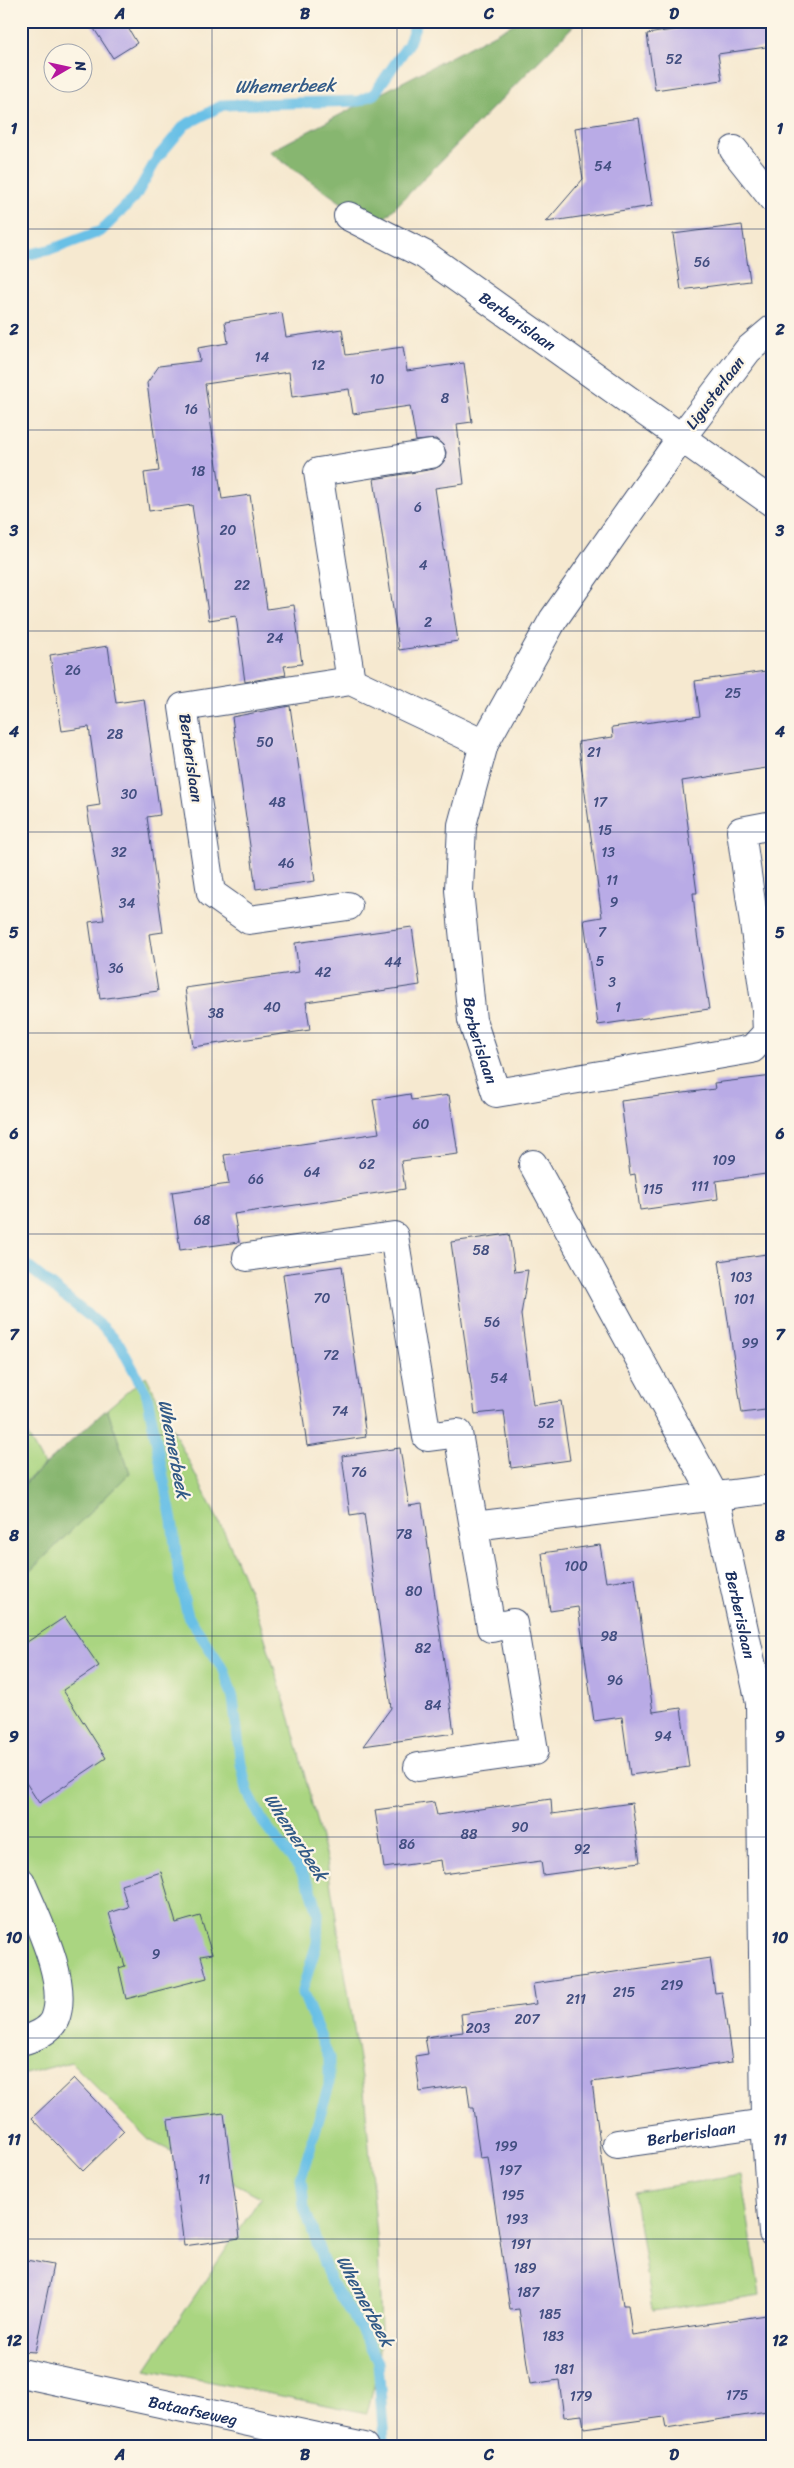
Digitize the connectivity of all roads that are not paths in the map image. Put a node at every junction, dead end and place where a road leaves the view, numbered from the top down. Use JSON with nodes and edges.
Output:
{"nodes":[{"id":1,"x":734,"y":150,"type":"dead end"},
{"id":2,"x":773,"y":198,"type":"edge"},
{"id":3,"x":348,"y":216,"type":"dead end"},
{"id":4,"x":773,"y":329,"type":"edge"},
{"id":5,"x":681,"y":438,"type":"junction"},
{"id":6,"x":431,"y":454,"type":"dead end"},
{"id":7,"x":773,"y":503,"type":"edge"},
{"id":8,"x":351,"y":681,"type":"junction"},
{"id":9,"x":484,"y":744,"type":"junction"},
{"id":10,"x":773,"y":826,"type":"edge"},
{"id":11,"x":348,"y":906,"type":"dead end"},
{"id":12,"x":763,"y":921,"type":"edge"},
{"id":13,"x":770,"y":1008,"type":"edge"},
{"id":14,"x":533,"y":1164,"type":"dead end"},
{"id":15,"x":247,"y":1257,"type":"dead end"},
{"id":16,"x":773,"y":1489,"type":"edge"},
{"id":17,"x":715,"y":1497,"type":"junction"},
{"id":18,"x":474,"y":1526,"type":"junction"},
{"id":19,"x":418,"y":1767,"type":"dead end"},
{"id":20,"x":21,"y":1882,"type":"edge"},
{"id":21,"x":29,"y":1925,"type":"edge"},
{"id":22,"x":21,"y":2041,"type":"edge"},
{"id":23,"x":765,"y":2123,"type":"junction"},
{"id":24,"x":617,"y":2144,"type":"dead end"},
{"id":25,"x":773,"y":2233,"type":"edge"},
{"id":26,"x":21,"y":2373,"type":"edge"},
{"id":27,"x":364,"y":2447,"type":"edge"}],
"edges":[{"from":1,"to":2,"type":"street"},
{"from":3,"to":5,"type":"street","name":"Berberislaan"},
{"from":4,"to":5,"type":"street","name":"Ligusterlaan"},
{"from":5,"to":7,"type":"street","name":"Berberislaan"},
{"from":5,"to":9,"type":"street","name":"Berberislaan"},
{"from":6,"to":8,"type":"street"},
{"from":8,"to":9,"type":"street"},
{"from":8,"to":11,"type":"street","name":"Berberislaan"},
{"from":9,"to":13,"type":"street","name":"Berberislaan"},
{"from":10,"to":12,"type":"street","name":"Berberislaan"},
{"from":12,"to":13,"type":"street","name":"Berberislaan"},
{"from":14,"to":17,"type":"street","name":"Berberislaan"},
{"from":15,"to":18,"type":"street"},
{"from":16,"to":17,"type":"street"},
{"from":17,"to":18,"type":"street"},
{"from":17,"to":23,"type":"street","name":"Berberislaan"},
{"from":18,"to":19,"type":"street"},
{"from":20,"to":21,"type":"street"},
{"from":21,"to":22,"type":"street"},
{"from":23,"to":24,"type":"street","name":"Berberislaan"},
{"from":23,"to":25,"type":"street","name":"Berberislaan"},
{"from":26,"to":27,"type":"street","name":"Bataafseweg"}]}
